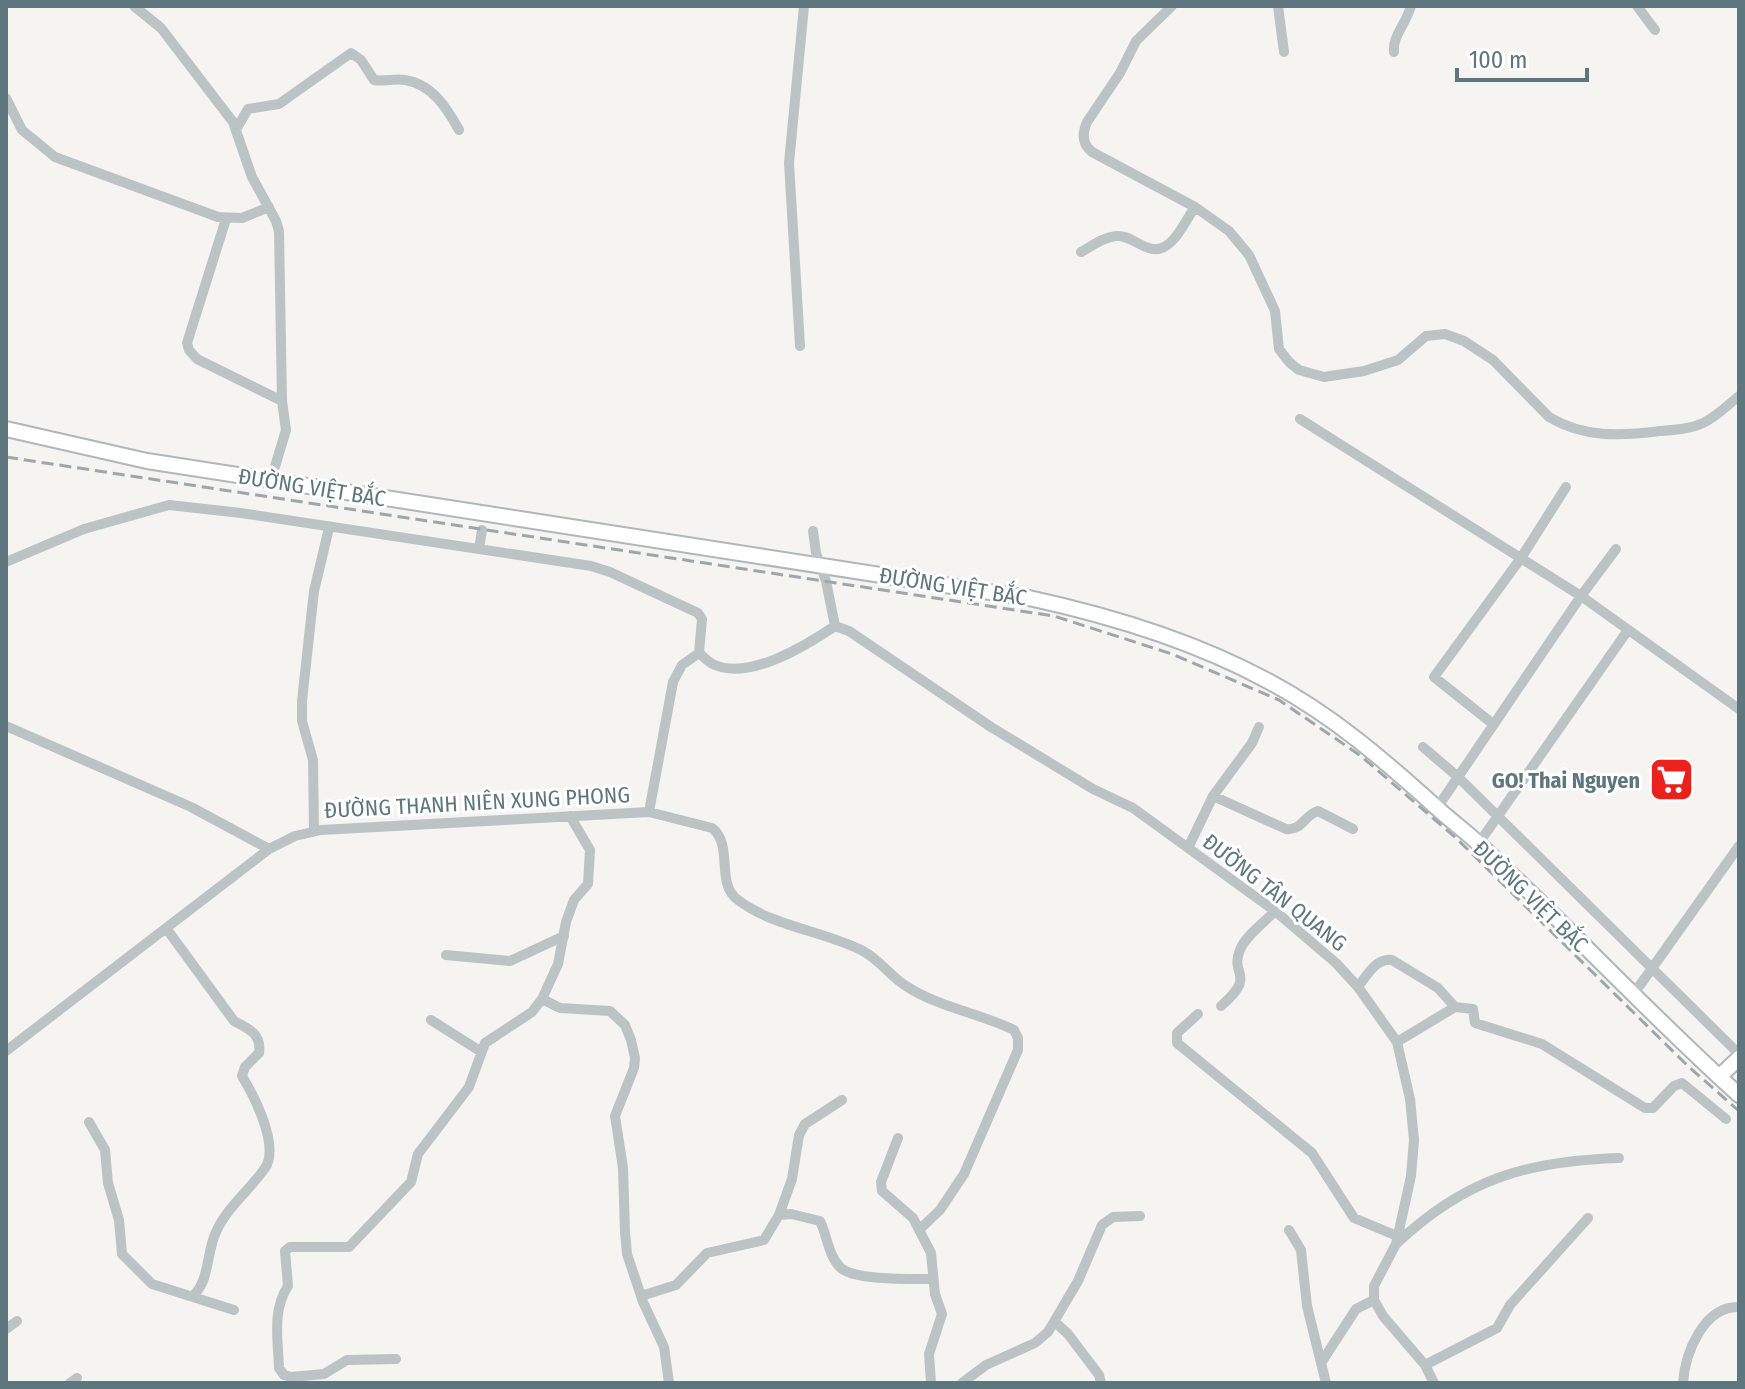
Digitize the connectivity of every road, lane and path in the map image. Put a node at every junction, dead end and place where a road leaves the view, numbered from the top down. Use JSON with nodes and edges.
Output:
{"nodes":[{"id":1,"x":134,"y":6,"type":"edge"},
{"id":2,"x":804,"y":6,"type":"edge"},
{"id":3,"x":1172,"y":6,"type":"edge"},
{"id":4,"x":1278,"y":6,"type":"edge"},
{"id":5,"x":1411,"y":6,"type":"edge"},
{"id":6,"x":1637,"y":6,"type":"edge"},
{"id":7,"x":1655,"y":30,"type":"dead end"},
{"id":8,"x":1284,"y":52,"type":"dead end"},
{"id":9,"x":1394,"y":52,"type":"dead end"},
{"id":10,"x":6,"y":98,"type":"edge"},
{"id":11,"x":237,"y":128,"type":"junction"},
{"id":12,"x":459,"y":130,"type":"dead end"},
{"id":13,"x":269,"y":207,"type":"junction"},
{"id":14,"x":1195,"y":207,"type":"junction"},
{"id":15,"x":226,"y":219,"type":"junction"},
{"id":16,"x":1081,"y":252,"type":"dead end"},
{"id":17,"x":800,"y":346,"type":"dead end"},
{"id":18,"x":1739,"y":396,"type":"edge"},
{"id":19,"x":282,"y":401,"type":"junction"},
{"id":20,"x":1300,"y":419,"type":"dead end"},
{"id":21,"x":6,"y":429,"type":"edge"},
{"id":22,"x":271,"y":480,"type":"junction"},
{"id":23,"x":1566,"y":487,"type":"dead end"},
{"id":24,"x":329,"y":528,"type":"junction"},
{"id":25,"x":482,"y":530,"type":"dead end"},
{"id":26,"x":813,"y":531,"type":"dead end"},
{"id":27,"x":479,"y":549,"type":"junction"},
{"id":28,"x":1616,"y":549,"type":"dead end"},
{"id":29,"x":1521,"y":558,"type":"junction"},
{"id":30,"x":6,"y":562,"type":"edge"},
{"id":31,"x":820,"y":565,"type":"junction"},
{"id":32,"x":1581,"y":596,"type":"junction"},
{"id":33,"x":835,"y":626,"type":"junction"},
{"id":34,"x":1628,"y":630,"type":"junction"},
{"id":35,"x":699,"y":653,"type":"junction"},
{"id":36,"x":1739,"y":709,"type":"edge"},
{"id":37,"x":1493,"y":724,"type":"junction"},
{"id":38,"x":6,"y":726,"type":"edge"},
{"id":39,"x":1259,"y":727,"type":"dead end"},
{"id":40,"x":1423,"y":747,"type":"dead end"},
{"id":41,"x":1458,"y":777,"type":"junction"},
{"id":42,"x":1213,"y":796,"type":"junction"},
{"id":43,"x":1437,"y":808,"type":"junction"},
{"id":44,"x":649,"y":812,"type":"junction"},
{"id":45,"x":570,"y":816,"type":"junction"},
{"id":46,"x":1497,"y":817,"type":"junction"},
{"id":47,"x":1353,"y":829,"type":"dead end"},
{"id":48,"x":314,"y":831,"type":"junction"},
{"id":49,"x":1479,"y":843,"type":"junction"},
{"id":50,"x":1739,"y":846,"type":"edge"},
{"id":51,"x":1188,"y":848,"type":"junction"},
{"id":52,"x":269,"y":849,"type":"junction"},
{"id":53,"x":1275,"y":911,"type":"junction"},
{"id":54,"x":166,"y":928,"type":"junction"},
{"id":55,"x":564,"y":936,"type":"junction"},
{"id":56,"x":446,"y":955,"type":"dead end"},
{"id":57,"x":1652,"y":969,"type":"junction"},
{"id":58,"x":1358,"y":987,"type":"junction"},
{"id":59,"x":1633,"y":995,"type":"junction"},
{"id":60,"x":542,"y":999,"type":"junction"},
{"id":61,"x":1221,"y":1006,"type":"dead end"},
{"id":62,"x":1455,"y":1007,"type":"junction"},
{"id":63,"x":1198,"y":1014,"type":"dead end"},
{"id":64,"x":431,"y":1020,"type":"dead end"},
{"id":65,"x":1397,"y":1042,"type":"junction"},
{"id":66,"x":6,"y":1051,"type":"edge"},
{"id":67,"x":480,"y":1051,"type":"junction"},
{"id":68,"x":1739,"y":1056,"type":"edge"},
{"id":69,"x":1719,"y":1077,"type":"junction"},
{"id":70,"x":1739,"y":1095,"type":"edge"},
{"id":71,"x":842,"y":1100,"type":"dead end"},
{"id":72,"x":1726,"y":1119,"type":"dead end"},
{"id":73,"x":89,"y":1122,"type":"dead end"},
{"id":74,"x":898,"y":1138,"type":"dead end"},
{"id":75,"x":1619,"y":1158,"type":"dead end"},
{"id":76,"x":779,"y":1215,"type":"junction"},
{"id":77,"x":1140,"y":1216,"type":"dead end"},
{"id":78,"x":1588,"y":1218,"type":"dead end"},
{"id":79,"x":919,"y":1230,"type":"junction"},
{"id":80,"x":1289,"y":1230,"type":"dead end"},
{"id":81,"x":1397,"y":1240,"type":"junction"},
{"id":82,"x":932,"y":1279,"type":"junction"},
{"id":83,"x":193,"y":1296,"type":"junction"},
{"id":84,"x":641,"y":1296,"type":"junction"},
{"id":85,"x":1374,"y":1300,"type":"junction"},
{"id":86,"x":1739,"y":1307,"type":"edge"},
{"id":87,"x":234,"y":1310,"type":"dead end"},
{"id":88,"x":17,"y":1321,"type":"dead end"},
{"id":89,"x":1055,"y":1322,"type":"junction"},
{"id":90,"x":6,"y":1329,"type":"edge"},
{"id":91,"x":396,"y":1359,"type":"dead end"},
{"id":92,"x":1321,"y":1363,"type":"junction"},
{"id":93,"x":1425,"y":1365,"type":"junction"},
{"id":94,"x":291,"y":1380,"type":"edge"},
{"id":95,"x":669,"y":1383,"type":"edge"},
{"id":96,"x":931,"y":1383,"type":"edge"},
{"id":97,"x":962,"y":1383,"type":"edge"},
{"id":98,"x":1101,"y":1383,"type":"edge"},
{"id":99,"x":1326,"y":1383,"type":"edge"},
{"id":100,"x":1434,"y":1383,"type":"edge"},
{"id":101,"x":1683,"y":1383,"type":"edge"}],
"edges":[{"from":1,"to":11,"type":"street"},
{"from":2,"to":17,"type":"street"},
{"from":3,"to":14,"type":"street"},
{"from":4,"to":8,"type":"street"},
{"from":5,"to":9,"type":"street"},
{"from":6,"to":7,"type":"street"},
{"from":10,"to":15,"type":"street"},
{"from":11,"to":12,"type":"street"},
{"from":11,"to":13,"type":"street"},
{"from":13,"to":15,"type":"street"},
{"from":13,"to":19,"type":"street"},
{"from":14,"to":16,"type":"street"},
{"from":14,"to":18,"type":"street"},
{"from":15,"to":19,"type":"street"},
{"from":19,"to":22,"type":"street"},
{"from":20,"to":29,"type":"street"},
{"from":21,"to":22,"type":"main road","name":"ĐƯỜNG VIỆT BẮC"},
{"from":22,"to":31,"type":"main road","name":"ĐƯỜNG VIỆT BẮC"},
{"from":23,"to":29,"type":"street"},
{"from":24,"to":27,"type":"street"},
{"from":24,"to":30,"type":"street"},
{"from":24,"to":48,"type":"street"},
{"from":25,"to":27,"type":"street"},
{"from":26,"to":31,"type":"street"},
{"from":27,"to":35,"type":"street"},
{"from":28,"to":32,"type":"street"},
{"from":29,"to":32,"type":"street"},
{"from":29,"to":37,"type":"street"},
{"from":31,"to":33,"type":"street"},
{"from":31,"to":43,"type":"main road","name":"ĐƯỜNG VIỆT BẮC"},
{"from":32,"to":34,"type":"street"},
{"from":32,"to":37,"type":"street"},
{"from":33,"to":35,"type":"street"},
{"from":33,"to":51,"type":"street","name":"ĐƯỜNG TÂN QUANG"},
{"from":34,"to":36,"type":"street"},
{"from":34,"to":46,"type":"street"},
{"from":35,"to":44,"type":"street","name":"ĐƯỜNG THANH NIÊN XUNG PHONG"},
{"from":37,"to":41,"type":"street"},
{"from":38,"to":52,"type":"street"},
{"from":39,"to":42,"type":"street"},
{"from":40,"to":41,"type":"street"},
{"from":41,"to":43,"type":"street"},
{"from":41,"to":46,"type":"street"},
{"from":42,"to":47,"type":"street"},
{"from":42,"to":51,"type":"street"},
{"from":43,"to":49,"type":"main road","name":"ĐƯỜNG VIỆT BẮC"},
{"from":44,"to":45,"type":"street","name":"ĐƯỜNG THANH NIÊN XUNG PHONG"},
{"from":44,"to":79,"type":"street"},
{"from":45,"to":48,"type":"street","name":"ĐƯỜNG THANH NIÊN XUNG PHONG"},
{"from":45,"to":55,"type":"street"},
{"from":46,"to":49,"type":"street"},
{"from":46,"to":57,"type":"street"},
{"from":48,"to":52,"type":"street","name":"ĐƯỜNG THANH NIÊN XUNG PHONG"},
{"from":49,"to":59,"type":"main road","name":"ĐƯỜNG VIỆT BẮC"},
{"from":50,"to":57,"type":"street"},
{"from":51,"to":53,"type":"street","name":"ĐƯỜNG TÂN QUANG"},
{"from":52,"to":54,"type":"street","name":"ĐƯỜNG THANH NIÊN XUNG PHONG"},
{"from":53,"to":58,"type":"street","name":"ĐƯỜNG TÂN QUANG"},
{"from":53,"to":61,"type":"street"},
{"from":54,"to":66,"type":"street","name":"ĐƯỜNG THANH NIÊN XUNG PHONG"},
{"from":54,"to":83,"type":"street"},
{"from":55,"to":56,"type":"street"},
{"from":55,"to":60,"type":"street"},
{"from":57,"to":59,"type":"street"},
{"from":57,"to":68,"type":"street"},
{"from":58,"to":62,"type":"street"},
{"from":58,"to":65,"type":"street","name":"ĐƯỜNG TÂN QUANG"},
{"from":59,"to":69,"type":"main road","name":"ĐƯỜNG VIỆT BẮC"},
{"from":60,"to":67,"type":"street"},
{"from":60,"to":84,"type":"street"},
{"from":62,"to":65,"type":"street"},
{"from":62,"to":72,"type":"street"},
{"from":63,"to":81,"type":"street"},
{"from":64,"to":67,"type":"street"},
{"from":65,"to":81,"type":"street","name":"ĐƯỜNG TÂN QUANG"},
{"from":67,"to":94,"type":"street"},
{"from":68,"to":69,"type":"main road"},
{"from":69,"to":70,"type":"main road","name":"ĐƯỜNG VIỆT BẮC"},
{"from":71,"to":76,"type":"street"},
{"from":73,"to":83,"type":"street"},
{"from":74,"to":79,"type":"street"},
{"from":75,"to":81,"type":"street"},
{"from":76,"to":82,"type":"street"},
{"from":76,"to":84,"type":"street"},
{"from":77,"to":89,"type":"street"},
{"from":78,"to":93,"type":"street"},
{"from":79,"to":82,"type":"street"},
{"from":80,"to":92,"type":"street"},
{"from":81,"to":85,"type":"street","name":"ĐƯỜNG TÂN QUANG"},
{"from":82,"to":96,"type":"street"},
{"from":83,"to":87,"type":"street"},
{"from":84,"to":95,"type":"street"},
{"from":85,"to":92,"type":"street"},
{"from":85,"to":93,"type":"street"},
{"from":86,"to":101,"type":"street"},
{"from":88,"to":90,"type":"street"},
{"from":89,"to":97,"type":"street"},
{"from":89,"to":98,"type":"street"},
{"from":91,"to":94,"type":"street"},
{"from":92,"to":99,"type":"street"},
{"from":93,"to":100,"type":"street"}]}
